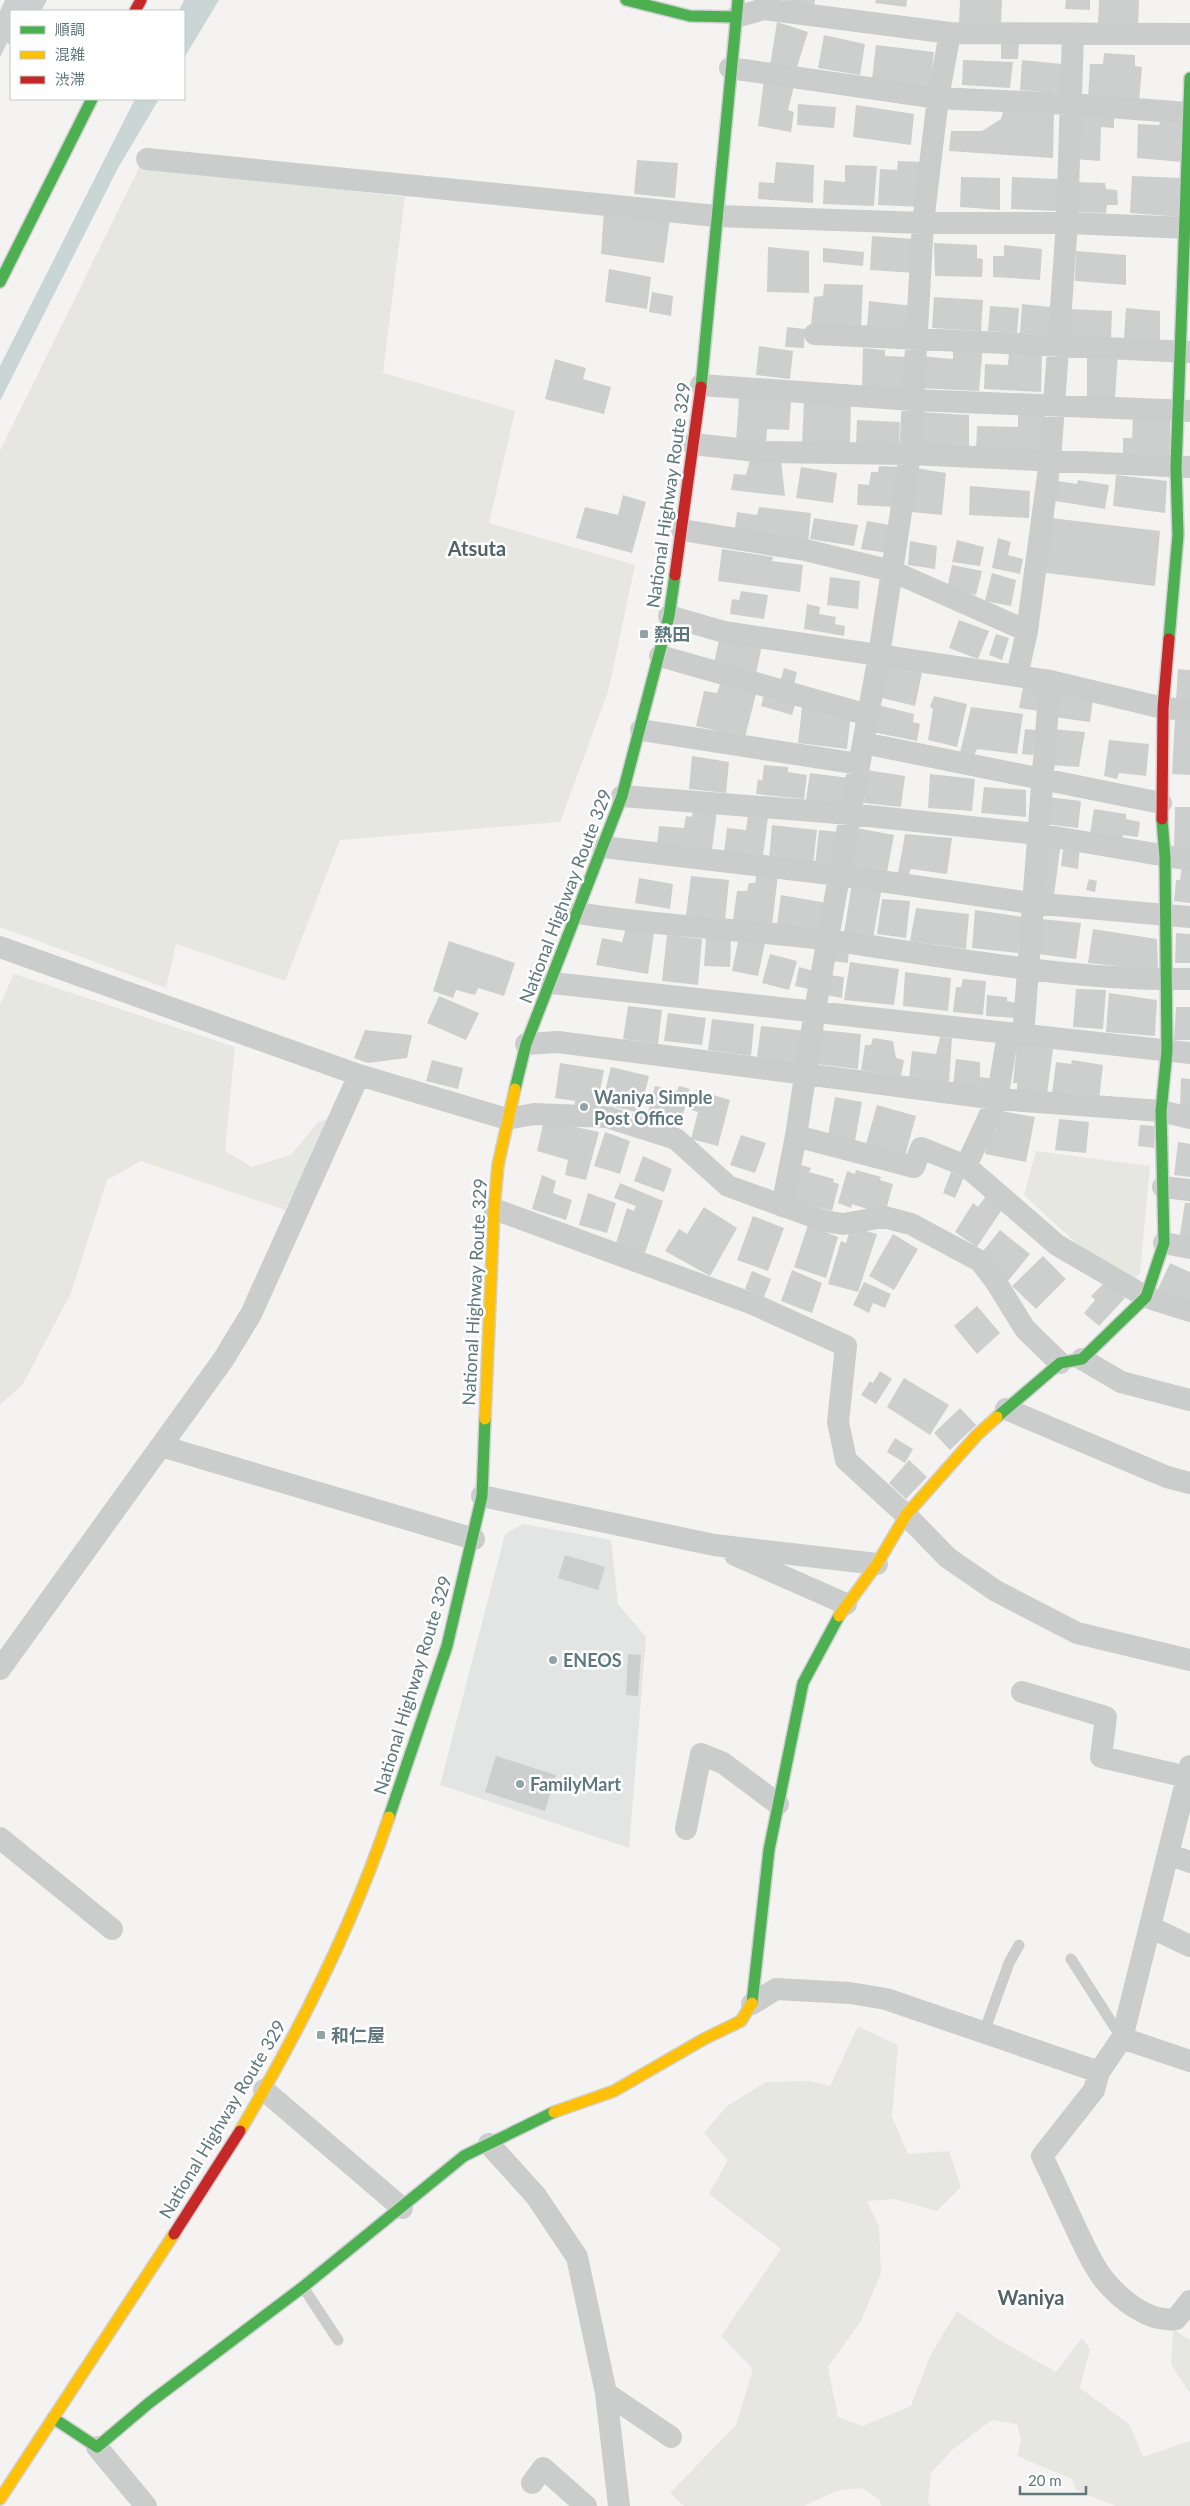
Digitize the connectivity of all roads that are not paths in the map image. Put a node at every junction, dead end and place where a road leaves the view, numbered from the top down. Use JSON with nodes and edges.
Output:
{"nodes":[{"id":1,"x":626,"y":0,"type":"edge"},
{"id":2,"x":737,"y":8,"type":"edge"},
{"id":3,"x":950,"y":33,"type":"junction"},
{"id":4,"x":1073,"y":34,"type":"junction"},
{"id":5,"x":1190,"y":34,"type":"edge"},
{"id":6,"x":730,"y":68,"type":"junction"},
{"id":7,"x":1190,"y":78,"type":"edge"},
{"id":8,"x":938,"y":98,"type":"junction"},
{"id":9,"x":91,"y":100,"type":"edge"},
{"id":10,"x":1070,"y":104,"type":"junction"},
{"id":11,"x":1189,"y":113,"type":"edge"},
{"id":12,"x":147,"y":159,"type":"dead end"},
{"id":13,"x":716,"y":216,"type":"junction"},
{"id":14,"x":923,"y":223,"type":"junction"},
{"id":15,"x":1067,"y":223,"type":"junction"},
{"id":16,"x":1187,"y":228,"type":"edge"},
{"id":17,"x":0,"y":282,"type":"edge"},
{"id":18,"x":815,"y":334,"type":"dead end"},
{"id":19,"x":917,"y":339,"type":"junction"},
{"id":20,"x":1059,"y":346,"type":"junction"},
{"id":21,"x":1185,"y":352,"type":"edge"},
{"id":22,"x":701,"y":385,"type":"junction"},
{"id":23,"x":913,"y":400,"type":"junction"},
{"id":24,"x":1054,"y":405,"type":"junction"},
{"id":25,"x":1184,"y":411,"type":"edge"},
{"id":26,"x":693,"y":444,"type":"junction"},
{"id":27,"x":910,"y":454,"type":"junction"},
{"id":28,"x":1050,"y":461,"type":"junction"},
{"id":29,"x":1183,"y":467,"type":"edge"},
{"id":30,"x":682,"y":530,"type":"junction"},
{"id":31,"x":1184,"y":535,"type":"edge"},
{"id":32,"x":892,"y":571,"type":"junction"},
{"id":33,"x":669,"y":616,"type":"junction"},
{"id":34,"x":1027,"y":631,"type":"junction"},
{"id":35,"x":879,"y":655,"type":"junction"},
{"id":36,"x":660,"y":656,"type":"junction"},
{"id":37,"x":1017,"y":676,"type":"junction"},
{"id":38,"x":1050,"y":681,"type":"junction"},
{"id":39,"x":1163,"y":708,"type":"junction"},
{"id":40,"x":1190,"y":710,"type":"edge"},
{"id":41,"x":868,"y":715,"type":"junction"},
{"id":42,"x":641,"y":730,"type":"junction"},
{"id":43,"x":861,"y":754,"type":"junction"},
{"id":44,"x":1041,"y":780,"type":"junction"},
{"id":45,"x":622,"y":796,"type":"junction"},
{"id":46,"x":1161,"y":803,"type":"junction"},
{"id":47,"x":850,"y":814,"type":"junction"},
{"id":48,"x":1037,"y":834,"type":"junction"},
{"id":49,"x":603,"y":847,"type":"junction"},
{"id":50,"x":1165,"y":858,"type":"junction"},
{"id":51,"x":1190,"y":860,"type":"edge"},
{"id":52,"x":839,"y":876,"type":"junction"},
{"id":53,"x":1031,"y":903,"type":"junction"},
{"id":54,"x":578,"y":913,"type":"junction"},
{"id":55,"x":1166,"y":915,"type":"junction"},
{"id":56,"x":1190,"y":917,"type":"edge"},
{"id":57,"x":827,"y":940,"type":"junction"},
{"id":58,"x":0,"y":947,"type":"edge"},
{"id":59,"x":1026,"y":969,"type":"junction"},
{"id":60,"x":1166,"y":979,"type":"junction"},
{"id":61,"x":1190,"y":979,"type":"edge"},
{"id":62,"x":552,"y":982,"type":"junction"},
{"id":63,"x":815,"y":1010,"type":"junction"},
{"id":64,"x":1015,"y":1035,"type":"junction"},
{"id":65,"x":526,"y":1044,"type":"junction"},
{"id":66,"x":1167,"y":1051,"type":"junction"},
{"id":67,"x":1190,"y":1053,"type":"edge"},
{"id":68,"x":806,"y":1074,"type":"junction"},
{"id":69,"x":359,"y":1075,"type":"junction"},
{"id":70,"x":997,"y":1099,"type":"junction"},
{"id":71,"x":1161,"y":1112,"type":"junction"},
{"id":72,"x":1190,"y":1118,"type":"edge"},
{"id":73,"x":507,"y":1119,"type":"junction"},
{"id":74,"x":796,"y":1136,"type":"junction"},
{"id":75,"x":966,"y":1166,"type":"junction"},
{"id":76,"x":1163,"y":1186,"type":"junction"},
{"id":77,"x":1190,"y":1190,"type":"edge"},
{"id":78,"x":782,"y":1206,"type":"junction"},
{"id":79,"x":494,"y":1209,"type":"junction"},
{"id":80,"x":1164,"y":1243,"type":"junction"},
{"id":81,"x":1190,"y":1248,"type":"edge"},
{"id":82,"x":1146,"y":1297,"type":"junction"},
{"id":83,"x":1190,"y":1312,"type":"edge"},
{"id":84,"x":1082,"y":1359,"type":"junction"},
{"id":85,"x":1060,"y":1363,"type":"junction"},
{"id":86,"x":1190,"y":1400,"type":"edge"},
{"id":87,"x":1006,"y":1409,"type":"junction"},
{"id":88,"x":161,"y":1446,"type":"junction"},
{"id":89,"x":1190,"y":1483,"type":"edge"},
{"id":90,"x":482,"y":1496,"type":"junction"},
{"id":91,"x":906,"y":1515,"type":"junction"},
{"id":92,"x":474,"y":1539,"type":"junction"},
{"id":93,"x":714,"y":1545,"type":"junction"},
{"id":94,"x":878,"y":1564,"type":"junction"},
{"id":95,"x":846,"y":1604,"type":"junction"},
{"id":96,"x":1190,"y":1660,"type":"edge"},
{"id":97,"x":0,"y":1669,"type":"edge"},
{"id":98,"x":1022,"y":1692,"type":"dead end"},
{"id":99,"x":1188,"y":1778,"type":"edge"},
{"id":100,"x":778,"y":1804,"type":"junction"},
{"id":101,"x":686,"y":1829,"type":"dead end"},
{"id":102,"x":0,"y":1838,"type":"edge"},
{"id":103,"x":1168,"y":1854,"type":"junction"},
{"id":104,"x":1190,"y":1862,"type":"edge"},
{"id":105,"x":1150,"y":1927,"type":"junction"},
{"id":106,"x":112,"y":1929,"type":"dead end"},
{"id":107,"x":1019,"y":1945,"type":"dead end"},
{"id":108,"x":1190,"y":1946,"type":"edge"},
{"id":109,"x":1071,"y":1959,"type":"dead end"},
{"id":110,"x":752,"y":2004,"type":"junction"},
{"id":111,"x":984,"y":2032,"type":"junction"},
{"id":112,"x":1122,"y":2038,"type":"junction"},
{"id":113,"x":1190,"y":2061,"type":"edge"},
{"id":114,"x":1099,"y":2072,"type":"junction"},
{"id":115,"x":264,"y":2090,"type":"junction"},
{"id":116,"x":489,"y":2144,"type":"junction"},
{"id":117,"x":402,"y":2208,"type":"junction"},
{"id":118,"x":303,"y":2287,"type":"junction"},
{"id":119,"x":1190,"y":2301,"type":"edge"},
{"id":120,"x":338,"y":2340,"type":"dead end"},
{"id":121,"x":606,"y":2393,"type":"junction"},
{"id":122,"x":52,"y":2418,"type":"junction"},
{"id":123,"x":670,"y":2437,"type":"dead end"},
{"id":124,"x":97,"y":2447,"type":"junction"},
{"id":125,"x":532,"y":2484,"type":"dead end"},
{"id":126,"x":0,"y":2498,"type":"edge"},
{"id":127,"x":146,"y":2506,"type":"edge"},
{"id":128,"x":586,"y":2506,"type":"edge"},
{"id":129,"x":619,"y":2506,"type":"edge"}],
"edges":[{"from":1,"to":2,"type":"main road"},
{"from":2,"to":3,"type":"street"},
{"from":2,"to":6,"type":"main road","name":"National Highway Route 329"},
{"from":3,"to":4,"type":"street"},
{"from":3,"to":8,"type":"street"},
{"from":4,"to":5,"type":"street"},
{"from":4,"to":10,"type":"street"},
{"from":6,"to":8,"type":"street"},
{"from":6,"to":13,"type":"main road","name":"National Highway Route 329"},
{"from":7,"to":11,"type":"main road"},
{"from":8,"to":10,"type":"street"},
{"from":8,"to":14,"type":"street"},
{"from":9,"to":17,"type":"main road"},
{"from":10,"to":11,"type":"street"},
{"from":10,"to":15,"type":"street"},
{"from":11,"to":16,"type":"main road"},
{"from":12,"to":13,"type":"street"},
{"from":13,"to":14,"type":"street"},
{"from":13,"to":22,"type":"main road","name":"National Highway Route 329"},
{"from":14,"to":15,"type":"street"},
{"from":14,"to":19,"type":"street"},
{"from":15,"to":16,"type":"street"},
{"from":15,"to":20,"type":"street"},
{"from":16,"to":21,"type":"main road"},
{"from":18,"to":19,"type":"street"},
{"from":19,"to":20,"type":"street"},
{"from":19,"to":23,"type":"street"},
{"from":20,"to":21,"type":"street"},
{"from":20,"to":24,"type":"street"},
{"from":21,"to":25,"type":"main road"},
{"from":22,"to":23,"type":"street"},
{"from":22,"to":26,"type":"main road","name":"National Highway Route 329"},
{"from":23,"to":24,"type":"street"},
{"from":23,"to":27,"type":"street"},
{"from":24,"to":25,"type":"street"},
{"from":24,"to":28,"type":"street"},
{"from":25,"to":29,"type":"main road"},
{"from":26,"to":27,"type":"street"},
{"from":26,"to":30,"type":"main road","name":"National Highway Route 329"},
{"from":27,"to":28,"type":"street"},
{"from":27,"to":32,"type":"street"},
{"from":28,"to":29,"type":"street"},
{"from":28,"to":34,"type":"street"},
{"from":29,"to":31,"type":"main road"},
{"from":30,"to":32,"type":"street"},
{"from":30,"to":33,"type":"main road","name":"National Highway Route 329"},
{"from":31,"to":39,"type":"main road"},
{"from":32,"to":34,"type":"street"},
{"from":32,"to":35,"type":"street"},
{"from":33,"to":35,"type":"street"},
{"from":33,"to":36,"type":"main road","name":"National Highway Route 329"},
{"from":34,"to":37,"type":"street"},
{"from":35,"to":37,"type":"street"},
{"from":35,"to":41,"type":"street"},
{"from":36,"to":41,"type":"street"},
{"from":36,"to":42,"type":"main road","name":"National Highway Route 329"},
{"from":37,"to":38,"type":"street"},
{"from":38,"to":39,"type":"street"},
{"from":38,"to":44,"type":"street"},
{"from":39,"to":40,"type":"street"},
{"from":39,"to":46,"type":"main road"},
{"from":41,"to":43,"type":"street"},
{"from":42,"to":43,"type":"street"},
{"from":42,"to":45,"type":"main road","name":"National Highway Route 329"},
{"from":43,"to":44,"type":"street"},
{"from":43,"to":47,"type":"street"},
{"from":44,"to":46,"type":"street"},
{"from":44,"to":48,"type":"street"},
{"from":45,"to":47,"type":"street"},
{"from":45,"to":49,"type":"main road","name":"National Highway Route 329"},
{"from":46,"to":50,"type":"main road"},
{"from":47,"to":48,"type":"street"},
{"from":47,"to":52,"type":"street"},
{"from":48,"to":50,"type":"street"},
{"from":48,"to":53,"type":"street"},
{"from":49,"to":52,"type":"street"},
{"from":49,"to":54,"type":"main road","name":"National Highway Route 329"},
{"from":50,"to":51,"type":"street"},
{"from":50,"to":55,"type":"main road"},
{"from":52,"to":53,"type":"street"},
{"from":52,"to":57,"type":"street"},
{"from":53,"to":55,"type":"street"},
{"from":53,"to":59,"type":"street"},
{"from":54,"to":57,"type":"street"},
{"from":54,"to":62,"type":"main road","name":"National Highway Route 329"},
{"from":55,"to":56,"type":"street"},
{"from":55,"to":60,"type":"main road"},
{"from":57,"to":59,"type":"street"},
{"from":57,"to":63,"type":"street"},
{"from":58,"to":69,"type":"street"},
{"from":59,"to":60,"type":"street"},
{"from":59,"to":64,"type":"street"},
{"from":60,"to":61,"type":"street"},
{"from":60,"to":66,"type":"main road"},
{"from":62,"to":63,"type":"street"},
{"from":62,"to":65,"type":"main road","name":"National Highway Route 329"},
{"from":63,"to":64,"type":"street"},
{"from":63,"to":68,"type":"street"},
{"from":64,"to":66,"type":"street"},
{"from":64,"to":70,"type":"street"},
{"from":65,"to":68,"type":"street"},
{"from":65,"to":73,"type":"main road","name":"National Highway Route 329"},
{"from":66,"to":67,"type":"street"},
{"from":66,"to":71,"type":"main road"},
{"from":68,"to":70,"type":"street"},
{"from":68,"to":74,"type":"street"},
{"from":69,"to":73,"type":"street"},
{"from":69,"to":88,"type":"street"},
{"from":70,"to":71,"type":"street"},
{"from":70,"to":75,"type":"street"},
{"from":71,"to":72,"type":"street"},
{"from":71,"to":76,"type":"main road"},
{"from":73,"to":78,"type":"street"},
{"from":73,"to":79,"type":"main road","name":"National Highway Route 329"},
{"from":74,"to":75,"type":"street"},
{"from":74,"to":78,"type":"street"},
{"from":75,"to":82,"type":"street"},
{"from":76,"to":77,"type":"street"},
{"from":76,"to":80,"type":"main road"},
{"from":78,"to":85,"type":"street"},
{"from":79,"to":90,"type":"main road","name":"National Highway Route 329"},
{"from":79,"to":91,"type":"street"},
{"from":80,"to":81,"type":"street"},
{"from":80,"to":82,"type":"main road"},
{"from":82,"to":83,"type":"street"},
{"from":82,"to":84,"type":"main road"},
{"from":84,"to":85,"type":"main road"},
{"from":84,"to":86,"type":"street"},
{"from":85,"to":87,"type":"main road"},
{"from":87,"to":89,"type":"street"},
{"from":87,"to":91,"type":"main road"},
{"from":88,"to":92,"type":"street"},
{"from":88,"to":97,"type":"street"},
{"from":90,"to":92,"type":"main road","name":"National Highway Route 329"},
{"from":90,"to":93,"type":"street"},
{"from":91,"to":94,"type":"main road"},
{"from":91,"to":96,"type":"street"},
{"from":92,"to":115,"type":"main road","name":"National Highway Route 329"},
{"from":93,"to":94,"type":"street"},
{"from":93,"to":95,"type":"street"},
{"from":94,"to":95,"type":"main road"},
{"from":95,"to":100,"type":"main road"},
{"from":98,"to":99,"type":"street"},
{"from":99,"to":103,"type":"street"},
{"from":100,"to":101,"type":"street"},
{"from":100,"to":110,"type":"main road"},
{"from":102,"to":106,"type":"street"},
{"from":103,"to":104,"type":"street"},
{"from":103,"to":105,"type":"street"},
{"from":105,"to":108,"type":"street"},
{"from":105,"to":112,"type":"street"},
{"from":107,"to":111,"type":"lane"},
{"from":109,"to":112,"type":"lane"},
{"from":110,"to":111,"type":"street"},
{"from":110,"to":116,"type":"main road"},
{"from":111,"to":114,"type":"street"},
{"from":112,"to":113,"type":"street"},
{"from":112,"to":114,"type":"street"},
{"from":114,"to":119,"type":"street"},
{"from":115,"to":117,"type":"street"},
{"from":115,"to":122,"type":"main road","name":"National Highway Route 329"},
{"from":116,"to":117,"type":"main road"},
{"from":116,"to":121,"type":"street"},
{"from":117,"to":118,"type":"main road"},
{"from":118,"to":120,"type":"lane"},
{"from":118,"to":124,"type":"main road"},
{"from":121,"to":123,"type":"street"},
{"from":121,"to":129,"type":"street"},
{"from":122,"to":124,"type":"main road"},
{"from":122,"to":126,"type":"main road","name":"National Highway Route 329"},
{"from":124,"to":127,"type":"street"},
{"from":125,"to":128,"type":"street"}]}
